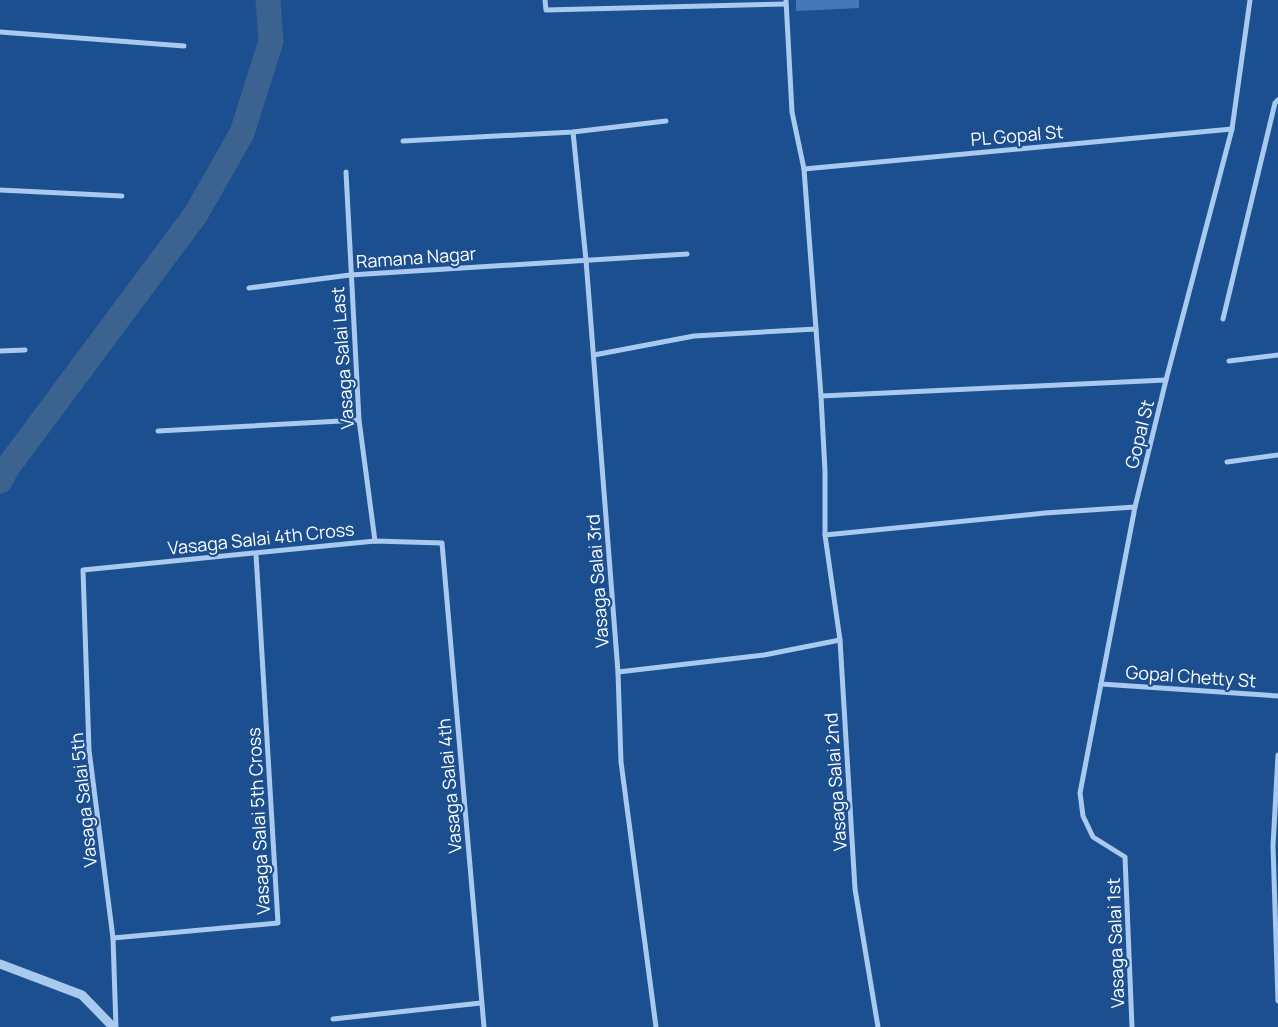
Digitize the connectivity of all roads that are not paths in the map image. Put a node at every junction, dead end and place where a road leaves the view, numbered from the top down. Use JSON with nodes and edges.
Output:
{"nodes":[{"id":1,"x":546,"y":0,"type":"edge"},
{"id":2,"x":648,"y":0,"type":"edge"},
{"id":3,"x":1250,"y":0,"type":"edge"},
{"id":4,"x":786,"y":2,"type":"edge"},
{"id":5,"x":648,"y":7,"type":"junction"},
{"id":6,"x":0,"y":32,"type":"edge"},
{"id":7,"x":184,"y":46,"type":"dead end"},
{"id":8,"x":1278,"y":100,"type":"edge"},
{"id":9,"x":666,"y":121,"type":"dead end"},
{"id":10,"x":1232,"y":129,"type":"junction"},
{"id":11,"x":573,"y":132,"type":"junction"},
{"id":12,"x":402,"y":141,"type":"dead end"},
{"id":13,"x":804,"y":169,"type":"junction"},
{"id":14,"x":346,"y":172,"type":"dead end"},
{"id":15,"x":0,"y":190,"type":"edge"},
{"id":16,"x":122,"y":196,"type":"dead end"},
{"id":17,"x":687,"y":254,"type":"dead end"},
{"id":18,"x":586,"y":260,"type":"junction"},
{"id":19,"x":350,"y":274,"type":"junction"},
{"id":20,"x":249,"y":288,"type":"dead end"},
{"id":21,"x":1222,"y":319,"type":"dead end"},
{"id":22,"x":816,"y":328,"type":"junction"},
{"id":23,"x":25,"y":350,"type":"dead end"},
{"id":24,"x":0,"y":351,"type":"edge"},
{"id":25,"x":594,"y":355,"type":"junction"},
{"id":26,"x":1278,"y":355,"type":"edge"},
{"id":27,"x":1230,"y":361,"type":"dead end"},
{"id":28,"x":1166,"y":380,"type":"junction"},
{"id":29,"x":821,"y":396,"type":"junction"},
{"id":30,"x":359,"y":420,"type":"junction"},
{"id":31,"x":158,"y":431,"type":"dead end"},
{"id":32,"x":1278,"y":455,"type":"edge"},
{"id":33,"x":1226,"y":462,"type":"dead end"},
{"id":34,"x":1135,"y":507,"type":"junction"},
{"id":35,"x":825,"y":535,"type":"junction"},
{"id":36,"x":375,"y":541,"type":"junction"},
{"id":37,"x":442,"y":543,"type":"joint"},
{"id":38,"x":256,"y":554,"type":"junction"},
{"id":39,"x":83,"y":570,"type":"joint"},
{"id":40,"x":840,"y":640,"type":"junction"},
{"id":41,"x":618,"y":672,"type":"junction"},
{"id":42,"x":1101,"y":684,"type":"junction"},
{"id":43,"x":1278,"y":696,"type":"edge"},
{"id":44,"x":1278,"y":755,"type":"edge"},
{"id":45,"x":1125,"y":857,"type":"joint"},
{"id":46,"x":114,"y":938,"type":"junction"},
{"id":47,"x":0,"y":964,"type":"edge"},
{"id":48,"x":1278,"y":1001,"type":"edge"},
{"id":49,"x":481,"y":1003,"type":"junction"},
{"id":50,"x":333,"y":1018,"type":"dead end"},
{"id":51,"x":114,"y":1027,"type":"edge"},
{"id":52,"x":484,"y":1027,"type":"edge"},
{"id":53,"x":656,"y":1027,"type":"edge"},
{"id":54,"x":878,"y":1027,"type":"edge"},
{"id":55,"x":1132,"y":1027,"type":"edge"}],
"edges":[{"from":1,"to":5,"type":"street"},
{"from":2,"to":5,"type":"street"},
{"from":3,"to":10,"type":"street","name":"Gopal St"},
{"from":4,"to":5,"type":"street"},
{"from":4,"to":13,"type":"street","name":"Vasaga Salai 2nd"},
{"from":6,"to":7,"type":"street"},
{"from":8,"to":21,"type":"street"},
{"from":9,"to":11,"type":"street"},
{"from":10,"to":13,"type":"street","name":"PL Gopal St"},
{"from":10,"to":28,"type":"street","name":"Gopal St"},
{"from":11,"to":12,"type":"street"},
{"from":11,"to":18,"type":"street","name":"Vasaga Salai 3rd"},
{"from":13,"to":22,"type":"street","name":"Vasaga Salai 2nd"},
{"from":14,"to":19,"type":"street","name":"Vasaga Salai Last"},
{"from":15,"to":16,"type":"street"},
{"from":17,"to":18,"type":"street","name":"Ramana Nagar"},
{"from":18,"to":19,"type":"street","name":"Ramana Nagar"},
{"from":18,"to":25,"type":"street","name":"Vasaga Salai 3rd"},
{"from":19,"to":20,"type":"street","name":"Ramana Nagar"},
{"from":19,"to":30,"type":"street","name":"Vasaga Salai Last"},
{"from":22,"to":25,"type":"street"},
{"from":22,"to":29,"type":"street","name":"Vasaga Salai 2nd"},
{"from":23,"to":24,"type":"street"},
{"from":25,"to":41,"type":"street","name":"Vasaga Salai 3rd"},
{"from":26,"to":27,"type":"street"},
{"from":28,"to":29,"type":"street"},
{"from":28,"to":34,"type":"street","name":"Gopal St"},
{"from":29,"to":35,"type":"street","name":"Vasaga Salai 2nd"},
{"from":30,"to":31,"type":"street"},
{"from":30,"to":36,"type":"street","name":"Vasaga Salai Last"},
{"from":32,"to":33,"type":"street"},
{"from":34,"to":35,"type":"street"},
{"from":34,"to":42,"type":"street","name":"Gopal St"},
{"from":35,"to":40,"type":"street","name":"Vasaga Salai 2nd"},
{"from":36,"to":37,"type":"street","name":"Vasaga Salai 4th Cross"},
{"from":36,"to":38,"type":"street","name":"Vasaga Salai 4th Cross"},
{"from":37,"to":49,"type":"street","name":"Vasaga Salai 4th"},
{"from":38,"to":39,"type":"street","name":"Vasaga Salai 4th Cross"},
{"from":38,"to":46,"type":"street","name":"Vasaga Salai 5th Cross"},
{"from":39,"to":46,"type":"street","name":"Vasaga Salai 5th"},
{"from":40,"to":41,"type":"street"},
{"from":40,"to":54,"type":"street","name":"Vasaga Salai 2nd"},
{"from":41,"to":53,"type":"street","name":"Vasaga Salai 3rd"},
{"from":42,"to":43,"type":"street","name":"Gopal Chetty St"},
{"from":42,"to":45,"type":"street","name":"Gopal St"},
{"from":44,"to":48,"type":"street"},
{"from":45,"to":55,"type":"street","name":"Vasaga Salai 1st"},
{"from":46,"to":51,"type":"street","name":"Vasaga Salai 5th"},
{"from":47,"to":51,"type":"street"},
{"from":49,"to":50,"type":"street"},
{"from":49,"to":52,"type":"street","name":"Vasaga Salai 4th"}]}
